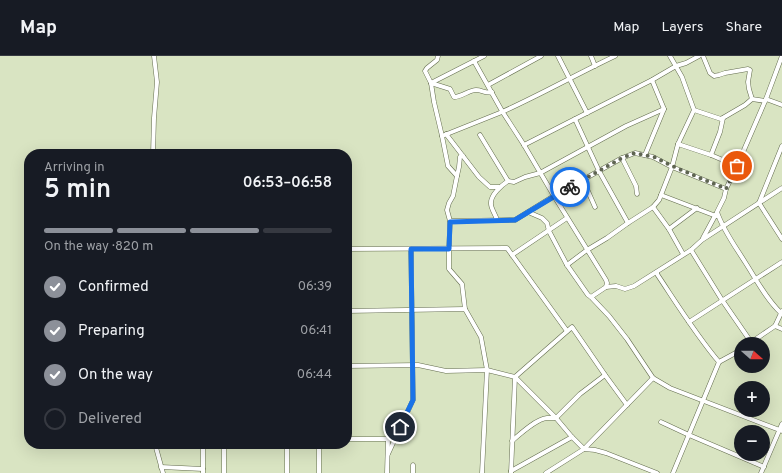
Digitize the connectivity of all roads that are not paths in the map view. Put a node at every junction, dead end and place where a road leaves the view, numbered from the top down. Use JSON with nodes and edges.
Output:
{"nodes":[{"id":1,"x":154,"y":56,"type":"edge"},
{"id":2,"x":438,"y":56,"type":"edge"},
{"id":3,"x":484,"y":56,"type":"edge"},
{"id":4,"x":541,"y":56,"type":"edge"},
{"id":5,"x":558,"y":56,"type":"edge"},
{"id":6,"x":592,"y":56,"type":"edge"},
{"id":7,"x":615,"y":56,"type":"edge"},
{"id":8,"x":670,"y":56,"type":"edge"},
{"id":9,"x":700,"y":56,"type":"edge"},
{"id":10,"x":703,"y":56,"type":"edge"},
{"id":11,"x":782,"y":56,"type":"edge"},
{"id":12,"x":474,"y":61,"type":"junction"},
{"id":13,"x":595,"y":66,"type":"junction"},
{"id":14,"x":676,"y":66,"type":"junction"},
{"id":15,"x":570,"y":79,"type":"junction"},
{"id":16,"x":652,"y":80,"type":"junction"},
{"id":17,"x":431,"y":82,"type":"junction"},
{"id":18,"x":488,"y":85,"type":"junction"},
{"id":19,"x":492,"y":92,"type":"junction"},
{"id":20,"x":752,"y":99,"type":"junction"},
{"id":21,"x":765,"y":100,"type":"junction"},
{"id":22,"x":782,"y":105,"type":"edge"},
{"id":23,"x":664,"y":109,"type":"junction"},
{"id":24,"x":694,"y":110,"type":"junction"},
{"id":25,"x":502,"y":112,"type":"junction"},
{"id":26,"x":587,"y":113,"type":"junction"},
{"id":27,"x":723,"y":118,"type":"junction"},
{"id":28,"x":575,"y":119,"type":"junction"},
{"id":29,"x":444,"y":135,"type":"junction"},
{"id":30,"x":480,"y":135,"type":"dead end"},
{"id":31,"x":678,"y":144,"type":"junction"},
{"id":32,"x":524,"y":145,"type":"junction"},
{"id":33,"x":782,"y":146,"type":"edge"},
{"id":34,"x":588,"y":147,"type":"junction"},
{"id":35,"x":153,"y":149,"type":"edge"},
{"id":36,"x":645,"y":155,"type":"junction"},
{"id":37,"x":711,"y":155,"type":"junction"},
{"id":38,"x":463,"y":156,"type":"junction"},
{"id":39,"x":622,"y":158,"type":"junction"},
{"id":40,"x":672,"y":166,"type":"junction"},
{"id":41,"x":737,"y":166,"type":"junction"},
{"id":42,"x":599,"y":171,"type":"junction"},
{"id":43,"x":540,"y":173,"type":"junction"},
{"id":44,"x":457,"y":176,"type":"junction"},
{"id":45,"x":582,"y":180,"type":"junction"},
{"id":46,"x":508,"y":181,"type":"junction"},
{"id":47,"x":499,"y":187,"type":"junction"},
{"id":48,"x":782,"y":188,"type":"edge"},
{"id":49,"x":726,"y":189,"type":"junction"},
{"id":50,"x":637,"y":194,"type":"dead end"},
{"id":51,"x":661,"y":195,"type":"junction"},
{"id":52,"x":554,"y":196,"type":"junction"},
{"id":53,"x":759,"y":203,"type":"junction"},
{"id":54,"x":595,"y":207,"type":"dead end"},
{"id":55,"x":653,"y":208,"type":"junction"},
{"id":56,"x":697,"y":208,"type":"junction"},
{"id":57,"x":528,"y":212,"type":"junction"},
{"id":58,"x":717,"y":214,"type":"junction"},
{"id":59,"x":567,"y":218,"type":"junction"},
{"id":60,"x":498,"y":220,"type":"junction"},
{"id":61,"x":450,"y":222,"type":"junction"},
{"id":62,"x":628,"y":222,"type":"junction"},
{"id":63,"x":723,"y":226,"type":"junction"},
{"id":64,"x":669,"y":229,"type":"junction"},
{"id":65,"x":548,"y":231,"type":"junction"},
{"id":66,"x":782,"y":239,"type":"edge"},
{"id":67,"x":702,"y":240,"type":"junction"},
{"id":68,"x":352,"y":249,"type":"edge"},
{"id":69,"x":411,"y":249,"type":"junction"},
{"id":70,"x":449,"y":249,"type":"junction"},
{"id":71,"x":587,"y":250,"type":"junction"},
{"id":72,"x":690,"y":250,"type":"junction"},
{"id":73,"x":683,"y":254,"type":"junction"},
{"id":74,"x":512,"y":255,"type":"junction"},
{"id":75,"x":782,"y":262,"type":"edge"},
{"id":76,"x":567,"y":265,"type":"junction"},
{"id":77,"x":657,"y":272,"type":"junction"},
{"id":78,"x":755,"y":279,"type":"junction"},
{"id":79,"x":606,"y":288,"type":"junction"},
{"id":80,"x":591,"y":297,"type":"junction"},
{"id":81,"x":722,"y":300,"type":"junction"},
{"id":82,"x":465,"y":309,"type":"junction"},
{"id":83,"x":412,"y":310,"type":"junction"},
{"id":84,"x":352,"y":311,"type":"edge"},
{"id":85,"x":781,"y":312,"type":"edge"},
{"id":86,"x":689,"y":322,"type":"junction"},
{"id":87,"x":775,"y":326,"type":"junction"},
{"id":88,"x":782,"y":329,"type":"edge"},
{"id":89,"x":567,"y":331,"type":"junction"},
{"id":90,"x":746,"y":337,"type":"edge"},
{"id":91,"x":759,"y":337,"type":"edge"},
{"id":92,"x":734,"y":354,"type":"edge"},
{"id":93,"x":719,"y":362,"type":"junction"},
{"id":94,"x":352,"y":366,"type":"edge"},
{"id":95,"x":413,"y":366,"type":"junction"},
{"id":96,"x":487,"y":370,"type":"junction"},
{"id":97,"x":605,"y":375,"type":"junction"},
{"id":98,"x":515,"y":377,"type":"junction"},
{"id":99,"x":653,"y":378,"type":"junction"},
{"id":100,"x":703,"y":401,"type":"junction"},
{"id":101,"x":627,"y":405,"type":"junction"},
{"id":102,"x":556,"y":418,"type":"junction"},
{"id":103,"x":661,"y":422,"type":"dead end"},
{"id":104,"x":782,"y":424,"type":"edge"},
{"id":105,"x":781,"y":431,"type":"edge"},
{"id":106,"x":689,"y":436,"type":"junction"},
{"id":107,"x":572,"y":437,"type":"junction"},
{"id":108,"x":352,"y":440,"type":"edge"},
{"id":109,"x":512,"y":441,"type":"junction"},
{"id":110,"x":156,"y":449,"type":"edge"},
{"id":111,"x":202,"y":449,"type":"edge"},
{"id":112,"x":224,"y":449,"type":"edge"},
{"id":113,"x":287,"y":449,"type":"edge"},
{"id":114,"x":319,"y":449,"type":"edge"},
{"id":115,"x":584,"y":449,"type":"junction"},
{"id":116,"x":388,"y":454,"type":"junction"},
{"id":117,"x":413,"y":464,"type":"dead end"},
{"id":118,"x":764,"y":466,"type":"junction"},
{"id":119,"x":161,"y":467,"type":"junction"},
{"id":120,"x":203,"y":471,"type":"edge"},
{"id":121,"x":511,"y":472,"type":"edge"},
{"id":122,"x":163,"y":473,"type":"edge"},
{"id":123,"x":224,"y":473,"type":"edge"},
{"id":124,"x":287,"y":473,"type":"edge"},
{"id":125,"x":319,"y":473,"type":"edge"},
{"id":126,"x":387,"y":473,"type":"edge"},
{"id":127,"x":413,"y":473,"type":"edge"},
{"id":128,"x":482,"y":473,"type":"edge"},
{"id":129,"x":546,"y":473,"type":"edge"},
{"id":130,"x":656,"y":473,"type":"edge"},
{"id":131,"x":673,"y":473,"type":"edge"},
{"id":132,"x":761,"y":473,"type":"edge"}],
"edges":[{"from":1,"to":35,"type":"street"},
{"from":2,"to":17,"type":"street"},
{"from":3,"to":12,"type":"street"},
{"from":4,"to":18,"type":"street"},
{"from":5,"to":15,"type":"street"},
{"from":6,"to":13,"type":"street"},
{"from":7,"to":13,"type":"street"},
{"from":8,"to":14,"type":"street"},
{"from":9,"to":14,"type":"street"},
{"from":10,"to":20,"type":"street"},
{"from":11,"to":21,"type":"street"},
{"from":12,"to":17,"type":"street"},
{"from":12,"to":18,"type":"street"},
{"from":13,"to":15,"type":"street"},
{"from":14,"to":16,"type":"street"},
{"from":14,"to":24,"type":"street"},
{"from":15,"to":25,"type":"street"},
{"from":15,"to":26,"type":"street"},
{"from":16,"to":23,"type":"street"},
{"from":16,"to":26,"type":"street"},
{"from":17,"to":19,"type":"street"},
{"from":17,"to":29,"type":"street"},
{"from":18,"to":19,"type":"street"},
{"from":19,"to":25,"type":"street"},
{"from":20,"to":21,"type":"street"},
{"from":20,"to":27,"type":"street"},
{"from":21,"to":22,"type":"street"},
{"from":21,"to":41,"type":"street"},
{"from":23,"to":34,"type":"street"},
{"from":23,"to":36,"type":"street"},
{"from":24,"to":27,"type":"street"},
{"from":24,"to":31,"type":"street"},
{"from":25,"to":29,"type":"street"},
{"from":25,"to":32,"type":"street"},
{"from":26,"to":28,"type":"street"},
{"from":27,"to":37,"type":"street"},
{"from":28,"to":32,"type":"street"},
{"from":28,"to":34,"type":"street"},
{"from":29,"to":38,"type":"street"},
{"from":29,"to":44,"type":"street"},
{"from":30,"to":46,"type":"street"},
{"from":31,"to":37,"type":"street"},
{"from":31,"to":40,"type":"street"},
{"from":32,"to":43,"type":"street"},
{"from":33,"to":53,"type":"street"},
{"from":34,"to":42,"type":"street"},
{"from":34,"to":43,"type":"street"},
{"from":36,"to":39,"type":"street"},
{"from":36,"to":40,"type":"street"},
{"from":37,"to":41,"type":"street"},
{"from":38,"to":44,"type":"street"},
{"from":38,"to":47,"type":"street"},
{"from":39,"to":42,"type":"street"},
{"from":39,"to":50,"type":"street"},
{"from":40,"to":49,"type":"street"},
{"from":40,"to":51,"type":"street"},
{"from":41,"to":49,"type":"street"},
{"from":42,"to":45,"type":"street"},
{"from":42,"to":62,"type":"street"},
{"from":43,"to":46,"type":"street"},
{"from":43,"to":52,"type":"street"},
{"from":44,"to":61,"type":"street"},
{"from":45,"to":52,"type":"street"},
{"from":45,"to":54,"type":"street"},
{"from":46,"to":47,"type":"street"},
{"from":47,"to":60,"type":"street"},
{"from":48,"to":53,"type":"street"},
{"from":49,"to":58,"type":"street"},
{"from":51,"to":55,"type":"street"},
{"from":51,"to":56,"type":"street"},
{"from":52,"to":57,"type":"street"},
{"from":52,"to":59,"type":"street"},
{"from":53,"to":63,"type":"street"},
{"from":53,"to":66,"type":"street"},
{"from":55,"to":62,"type":"street"},
{"from":55,"to":64,"type":"street"},
{"from":56,"to":58,"type":"street"},
{"from":56,"to":64,"type":"street"},
{"from":57,"to":60,"type":"street"},
{"from":57,"to":65,"type":"street"},
{"from":58,"to":63,"type":"street"},
{"from":58,"to":67,"type":"street"},
{"from":59,"to":65,"type":"street"},
{"from":59,"to":71,"type":"street"},
{"from":60,"to":61,"type":"street"},
{"from":61,"to":70,"type":"street"},
{"from":62,"to":71,"type":"street"},
{"from":63,"to":67,"type":"street"},
{"from":63,"to":78,"type":"street"},
{"from":64,"to":73,"type":"street"},
{"from":65,"to":74,"type":"street"},
{"from":65,"to":76,"type":"street"},
{"from":67,"to":72,"type":"street"},
{"from":68,"to":69,"type":"street"},
{"from":69,"to":70,"type":"street"},
{"from":69,"to":83,"type":"street"},
{"from":70,"to":74,"type":"street"},
{"from":70,"to":82,"type":"street"},
{"from":71,"to":76,"type":"street"},
{"from":71,"to":79,"type":"street"},
{"from":72,"to":73,"type":"street"},
{"from":72,"to":81,"type":"street"},
{"from":73,"to":77,"type":"street"},
{"from":74,"to":89,"type":"street"},
{"from":75,"to":78,"type":"street"},
{"from":76,"to":80,"type":"street"},
{"from":77,"to":79,"type":"street"},
{"from":77,"to":86,"type":"street"},
{"from":78,"to":81,"type":"street"},
{"from":78,"to":85,"type":"street"},
{"from":79,"to":80,"type":"street"},
{"from":80,"to":99,"type":"street"},
{"from":81,"to":86,"type":"street"},
{"from":81,"to":90,"type":"street"},
{"from":82,"to":83,"type":"street"},
{"from":82,"to":96,"type":"street"},
{"from":83,"to":84,"type":"street"},
{"from":83,"to":95,"type":"street"},
{"from":85,"to":87,"type":"street"},
{"from":86,"to":93,"type":"street"},
{"from":87,"to":88,"type":"street"},
{"from":87,"to":91,"type":"street"},
{"from":89,"to":97,"type":"street"},
{"from":89,"to":98,"type":"street"},
{"from":92,"to":93,"type":"street"},
{"from":93,"to":100,"type":"street"},
{"from":94,"to":95,"type":"street"},
{"from":95,"to":96,"type":"street"},
{"from":95,"to":116,"type":"street"},
{"from":96,"to":98,"type":"street"},
{"from":96,"to":128,"type":"street"},
{"from":97,"to":101,"type":"street"},
{"from":97,"to":102,"type":"street"},
{"from":98,"to":102,"type":"street"},
{"from":98,"to":109,"type":"street"},
{"from":99,"to":100,"type":"street"},
{"from":99,"to":101,"type":"street"},
{"from":100,"to":105,"type":"street"},
{"from":100,"to":106,"type":"street"},
{"from":101,"to":115,"type":"street"},
{"from":102,"to":107,"type":"street"},
{"from":102,"to":109,"type":"street"},
{"from":103,"to":106,"type":"street"},
{"from":104,"to":105,"type":"street"},
{"from":105,"to":118,"type":"street"},
{"from":106,"to":118,"type":"street"},
{"from":106,"to":131,"type":"street"},
{"from":107,"to":115,"type":"street"},
{"from":107,"to":121,"type":"street"},
{"from":108,"to":116,"type":"street"},
{"from":109,"to":121,"type":"street"},
{"from":110,"to":119,"type":"street"},
{"from":111,"to":120,"type":"street"},
{"from":112,"to":123,"type":"street"},
{"from":113,"to":124,"type":"street"},
{"from":114,"to":125,"type":"street"},
{"from":115,"to":129,"type":"street"},
{"from":115,"to":130,"type":"street"},
{"from":116,"to":126,"type":"street"},
{"from":117,"to":127,"type":"street"},
{"from":118,"to":132,"type":"street"},
{"from":119,"to":120,"type":"street"},
{"from":119,"to":122,"type":"street"}]}
